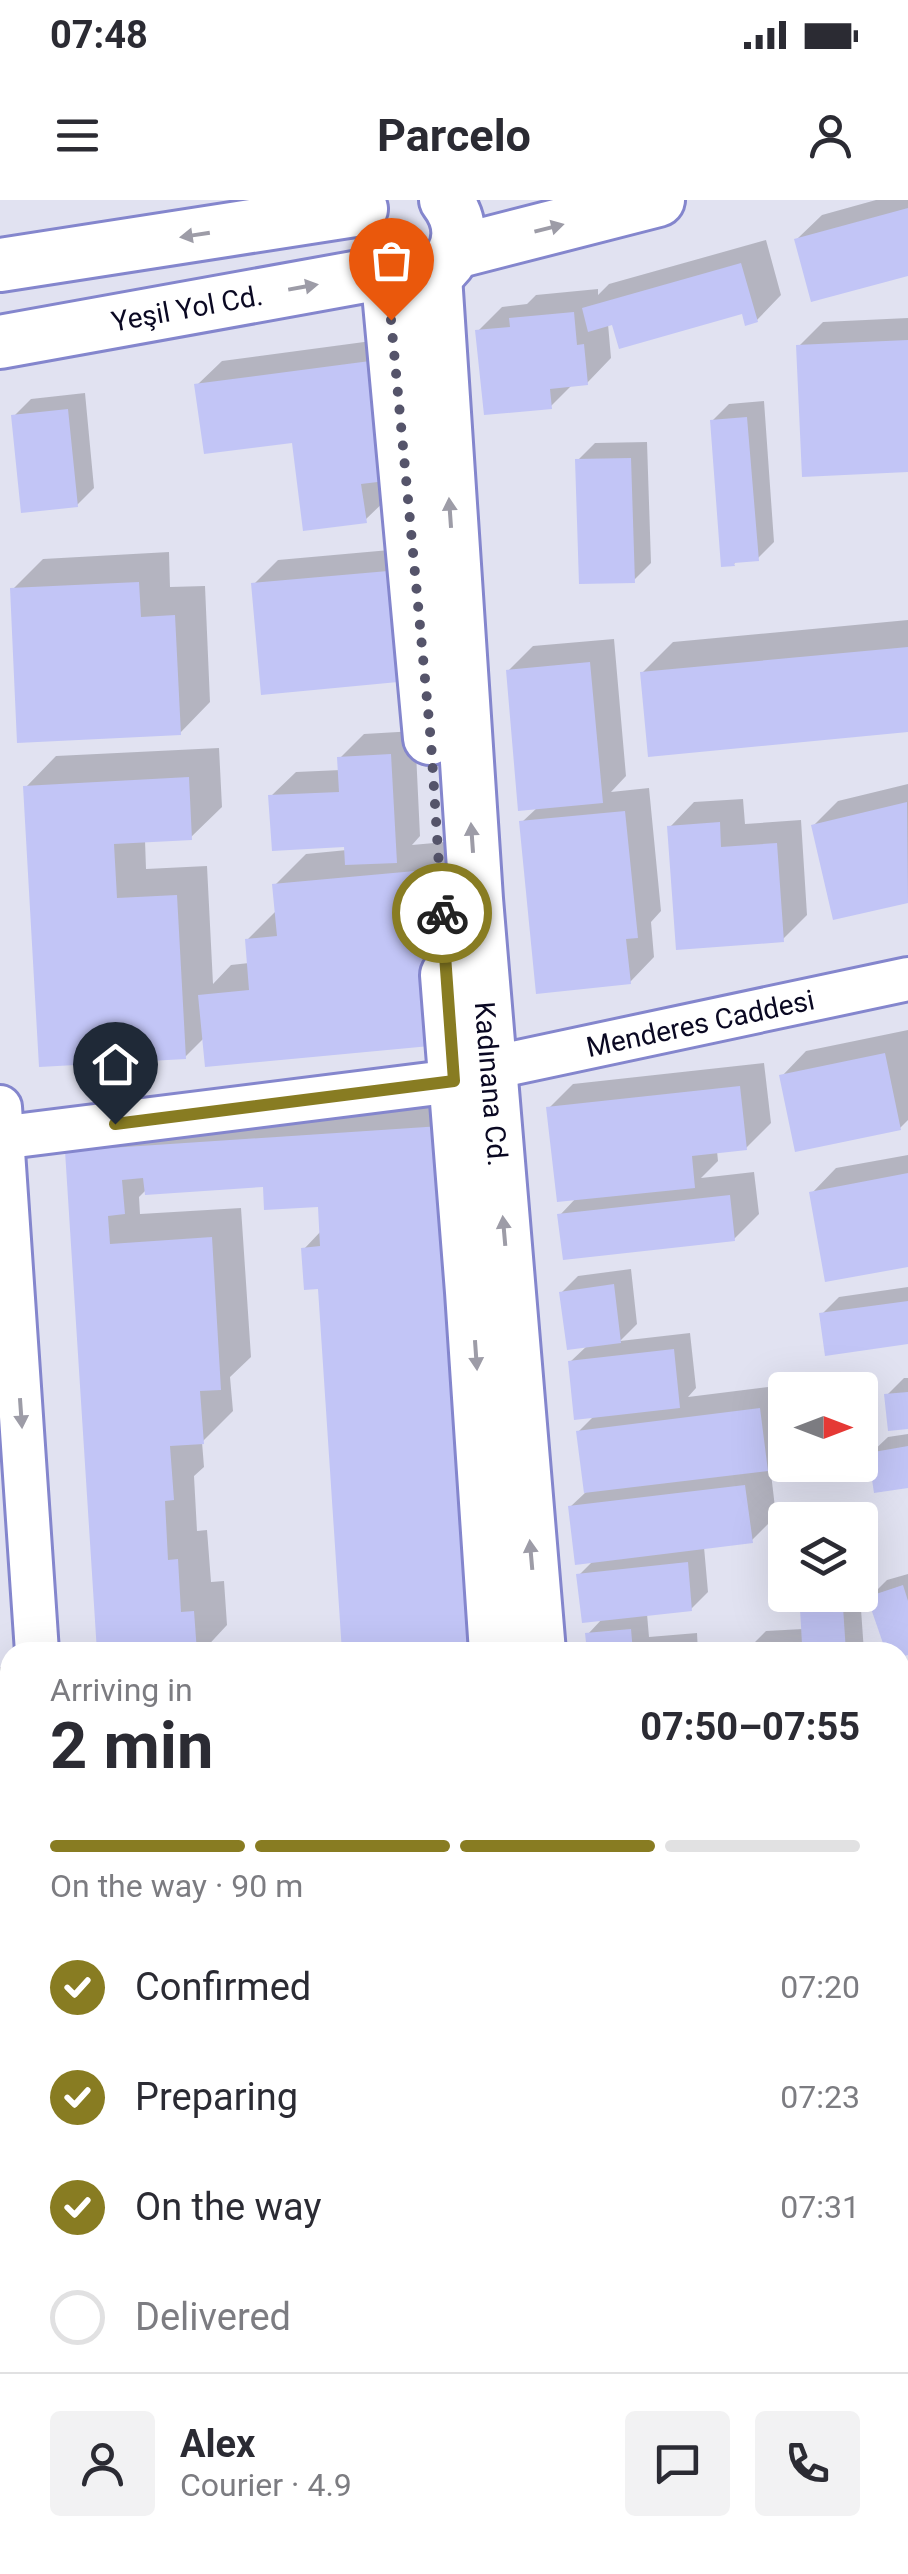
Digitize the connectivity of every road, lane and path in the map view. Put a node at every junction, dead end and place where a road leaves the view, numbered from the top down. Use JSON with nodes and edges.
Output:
{"nodes":[{"id":1,"x":446,"y":200,"type":"edge"},
{"id":2,"x":658,"y":200,"type":"edge"},
{"id":3,"x":364,"y":204,"type":"edge"},
{"id":4,"x":0,"y":265,"type":"edge"},
{"id":5,"x":413,"y":271,"type":"junction"},
{"id":6,"x":0,"y":342,"type":"edge"},
{"id":7,"x":908,"y":978,"type":"edge"},
{"id":8,"x":472,"y":1075,"type":"junction"},
{"id":9,"x":1,"y":1128,"type":"edge"},
{"id":10,"x":36,"y":1642,"type":"edge"},
{"id":11,"x":495,"y":1642,"type":"edge"},
{"id":12,"x":538,"y":1642,"type":"edge"}],
"edges":[{"from":1,"to":5,"type":"street","name":"Kadınana Cd."},
{"from":5,"to":2,"type":"street","name":"Yeşil Yol Cd.","one_way":true},
{"from":3,"to":4,"type":"street","one_way":true},
{"from":3,"to":5,"type":"street"},
{"from":6,"to":5,"type":"street","name":"Yeşil Yol Cd.","one_way":true},
{"from":5,"to":8,"type":"street","name":"Kadınana Cd."},
{"from":7,"to":8,"type":"street","name":"Menderes Caddesi"},
{"from":8,"to":9,"type":"street","name":"Menderes Caddesi"},
{"from":8,"to":11,"type":"street","name":"Kadınana Cd.","one_way":true},
{"from":12,"to":8,"type":"street","name":"Kadınana Cd.","one_way":true},
{"from":9,"to":10,"type":"street","one_way":true}]}
